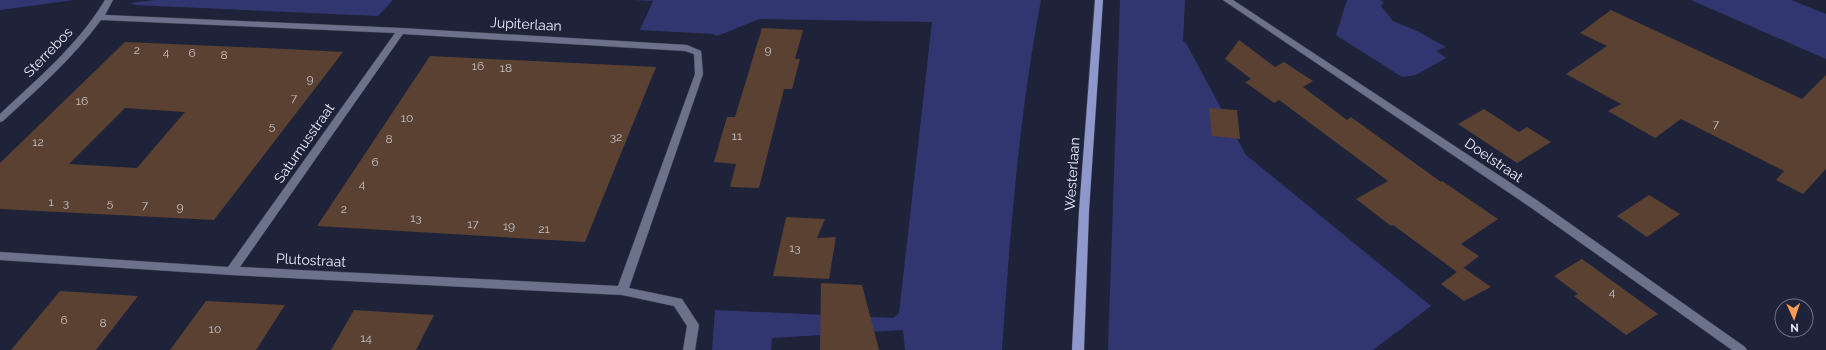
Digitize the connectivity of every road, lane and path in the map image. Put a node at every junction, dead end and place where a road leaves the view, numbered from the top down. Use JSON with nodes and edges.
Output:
{"nodes":[{"id":1,"x":109,"y":0,"type":"edge"},
{"id":2,"x":1098,"y":0,"type":"edge"},
{"id":3,"x":1227,"y":0,"type":"edge"},
{"id":4,"x":100,"y":17,"type":"junction"},
{"id":5,"x":400,"y":31,"type":"junction"},
{"id":6,"x":0,"y":119,"type":"edge"},
{"id":7,"x":0,"y":256,"type":"edge"},
{"id":8,"x":231,"y":271,"type":"junction"},
{"id":9,"x":622,"y":291,"type":"junction"},
{"id":10,"x":689,"y":350,"type":"edge"},
{"id":11,"x":1078,"y":350,"type":"edge"},
{"id":12,"x":1741,"y":350,"type":"edge"}],
"edges":[{"from":1,"to":4,"type":"street","name":"Sterrebos"},
{"from":2,"to":11,"type":"main road","name":"Westerlaan"},
{"from":3,"to":12,"type":"street","name":"Doelstraat"},
{"from":4,"to":5,"type":"street","name":"Jupiterlaan"},
{"from":4,"to":6,"type":"street","name":"Sterrebos"},
{"from":5,"to":8,"type":"street","name":"Saturnusstraat"},
{"from":5,"to":9,"type":"street","name":"Jupiterlaan"},
{"from":7,"to":8,"type":"street","name":"Plutostraat"},
{"from":8,"to":9,"type":"street","name":"Plutostraat"},
{"from":9,"to":10,"type":"street","name":"Plutostraat"}]}
